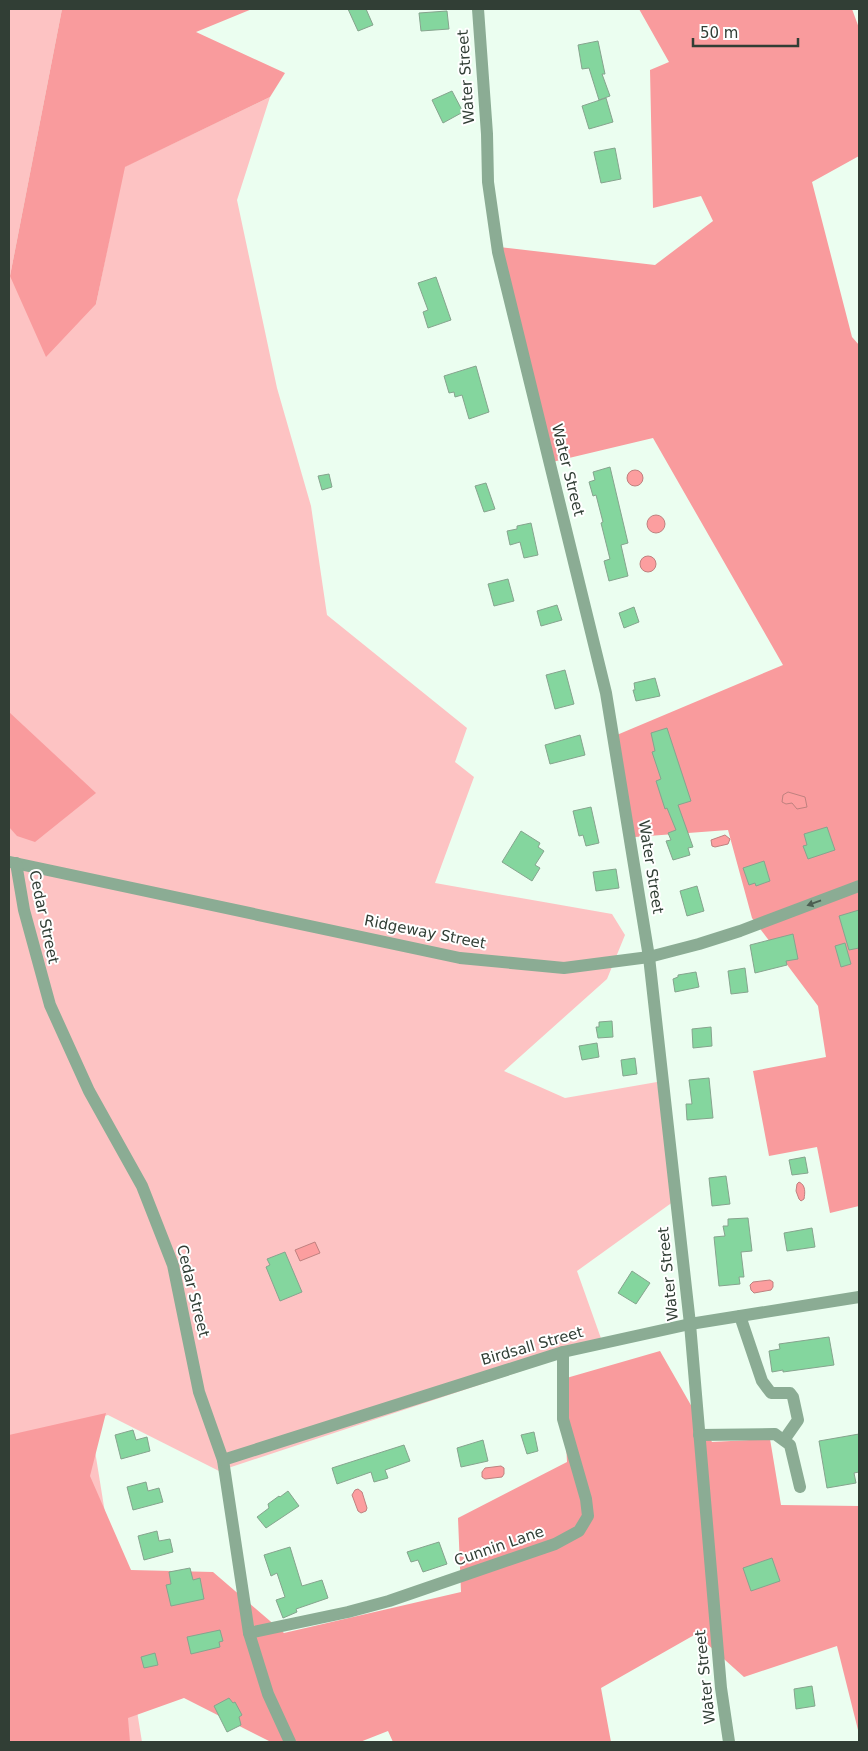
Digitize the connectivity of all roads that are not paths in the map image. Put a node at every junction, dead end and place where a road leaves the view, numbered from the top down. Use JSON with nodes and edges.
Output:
{"nodes":[{"id":1,"x":478,"y":9,"type":"edge"},
{"id":2,"x":12,"y":862,"type":"edge"},
{"id":3,"x":859,"y":886,"type":"edge"},
{"id":4,"x":649,"y":957,"type":"junction"},
{"id":5,"x":859,"y":1297,"type":"edge"},
{"id":6,"x":740,"y":1316,"type":"junction"},
{"id":7,"x":690,"y":1324,"type":"junction"},
{"id":8,"x":563,"y":1352,"type":"junction"},
{"id":9,"x":699,"y":1435,"type":"junction"},
{"id":10,"x":784,"y":1440,"type":"junction"},
{"id":11,"x":223,"y":1460,"type":"junction"},
{"id":12,"x":800,"y":1487,"type":"dead end"},
{"id":13,"x":249,"y":1633,"type":"junction"},
{"id":14,"x":290,"y":1742,"type":"edge"},
{"id":15,"x":729,"y":1742,"type":"edge"}],
"edges":[{"from":1,"to":4,"type":"street","name":"Water Street"},
{"from":2,"to":4,"type":"street","name":"Ridgeway Street"},
{"from":2,"to":11,"type":"street","name":"Cedar Street"},
{"from":3,"to":4,"type":"street","name":"Ridgeway Street","one_way":true},
{"from":4,"to":7,"type":"street","name":"Water Street"},
{"from":5,"to":6,"type":"street","name":"Birdsall Street"},
{"from":6,"to":7,"type":"street","name":"Birdsall Street"},
{"from":6,"to":10,"type":"street"},
{"from":7,"to":8,"type":"street","name":"Birdsall Street"},
{"from":7,"to":9,"type":"street","name":"Water Street"},
{"from":8,"to":11,"type":"street","name":"Birdsall Street"},
{"from":8,"to":13,"type":"street","name":"Cunnin Lane"},
{"from":9,"to":10,"type":"street"},
{"from":9,"to":15,"type":"street","name":"Water Street"},
{"from":10,"to":12,"type":"street"},
{"from":11,"to":13,"type":"street","name":"Cedar Street"},
{"from":13,"to":14,"type":"street","name":"Cedar Street"}]}
